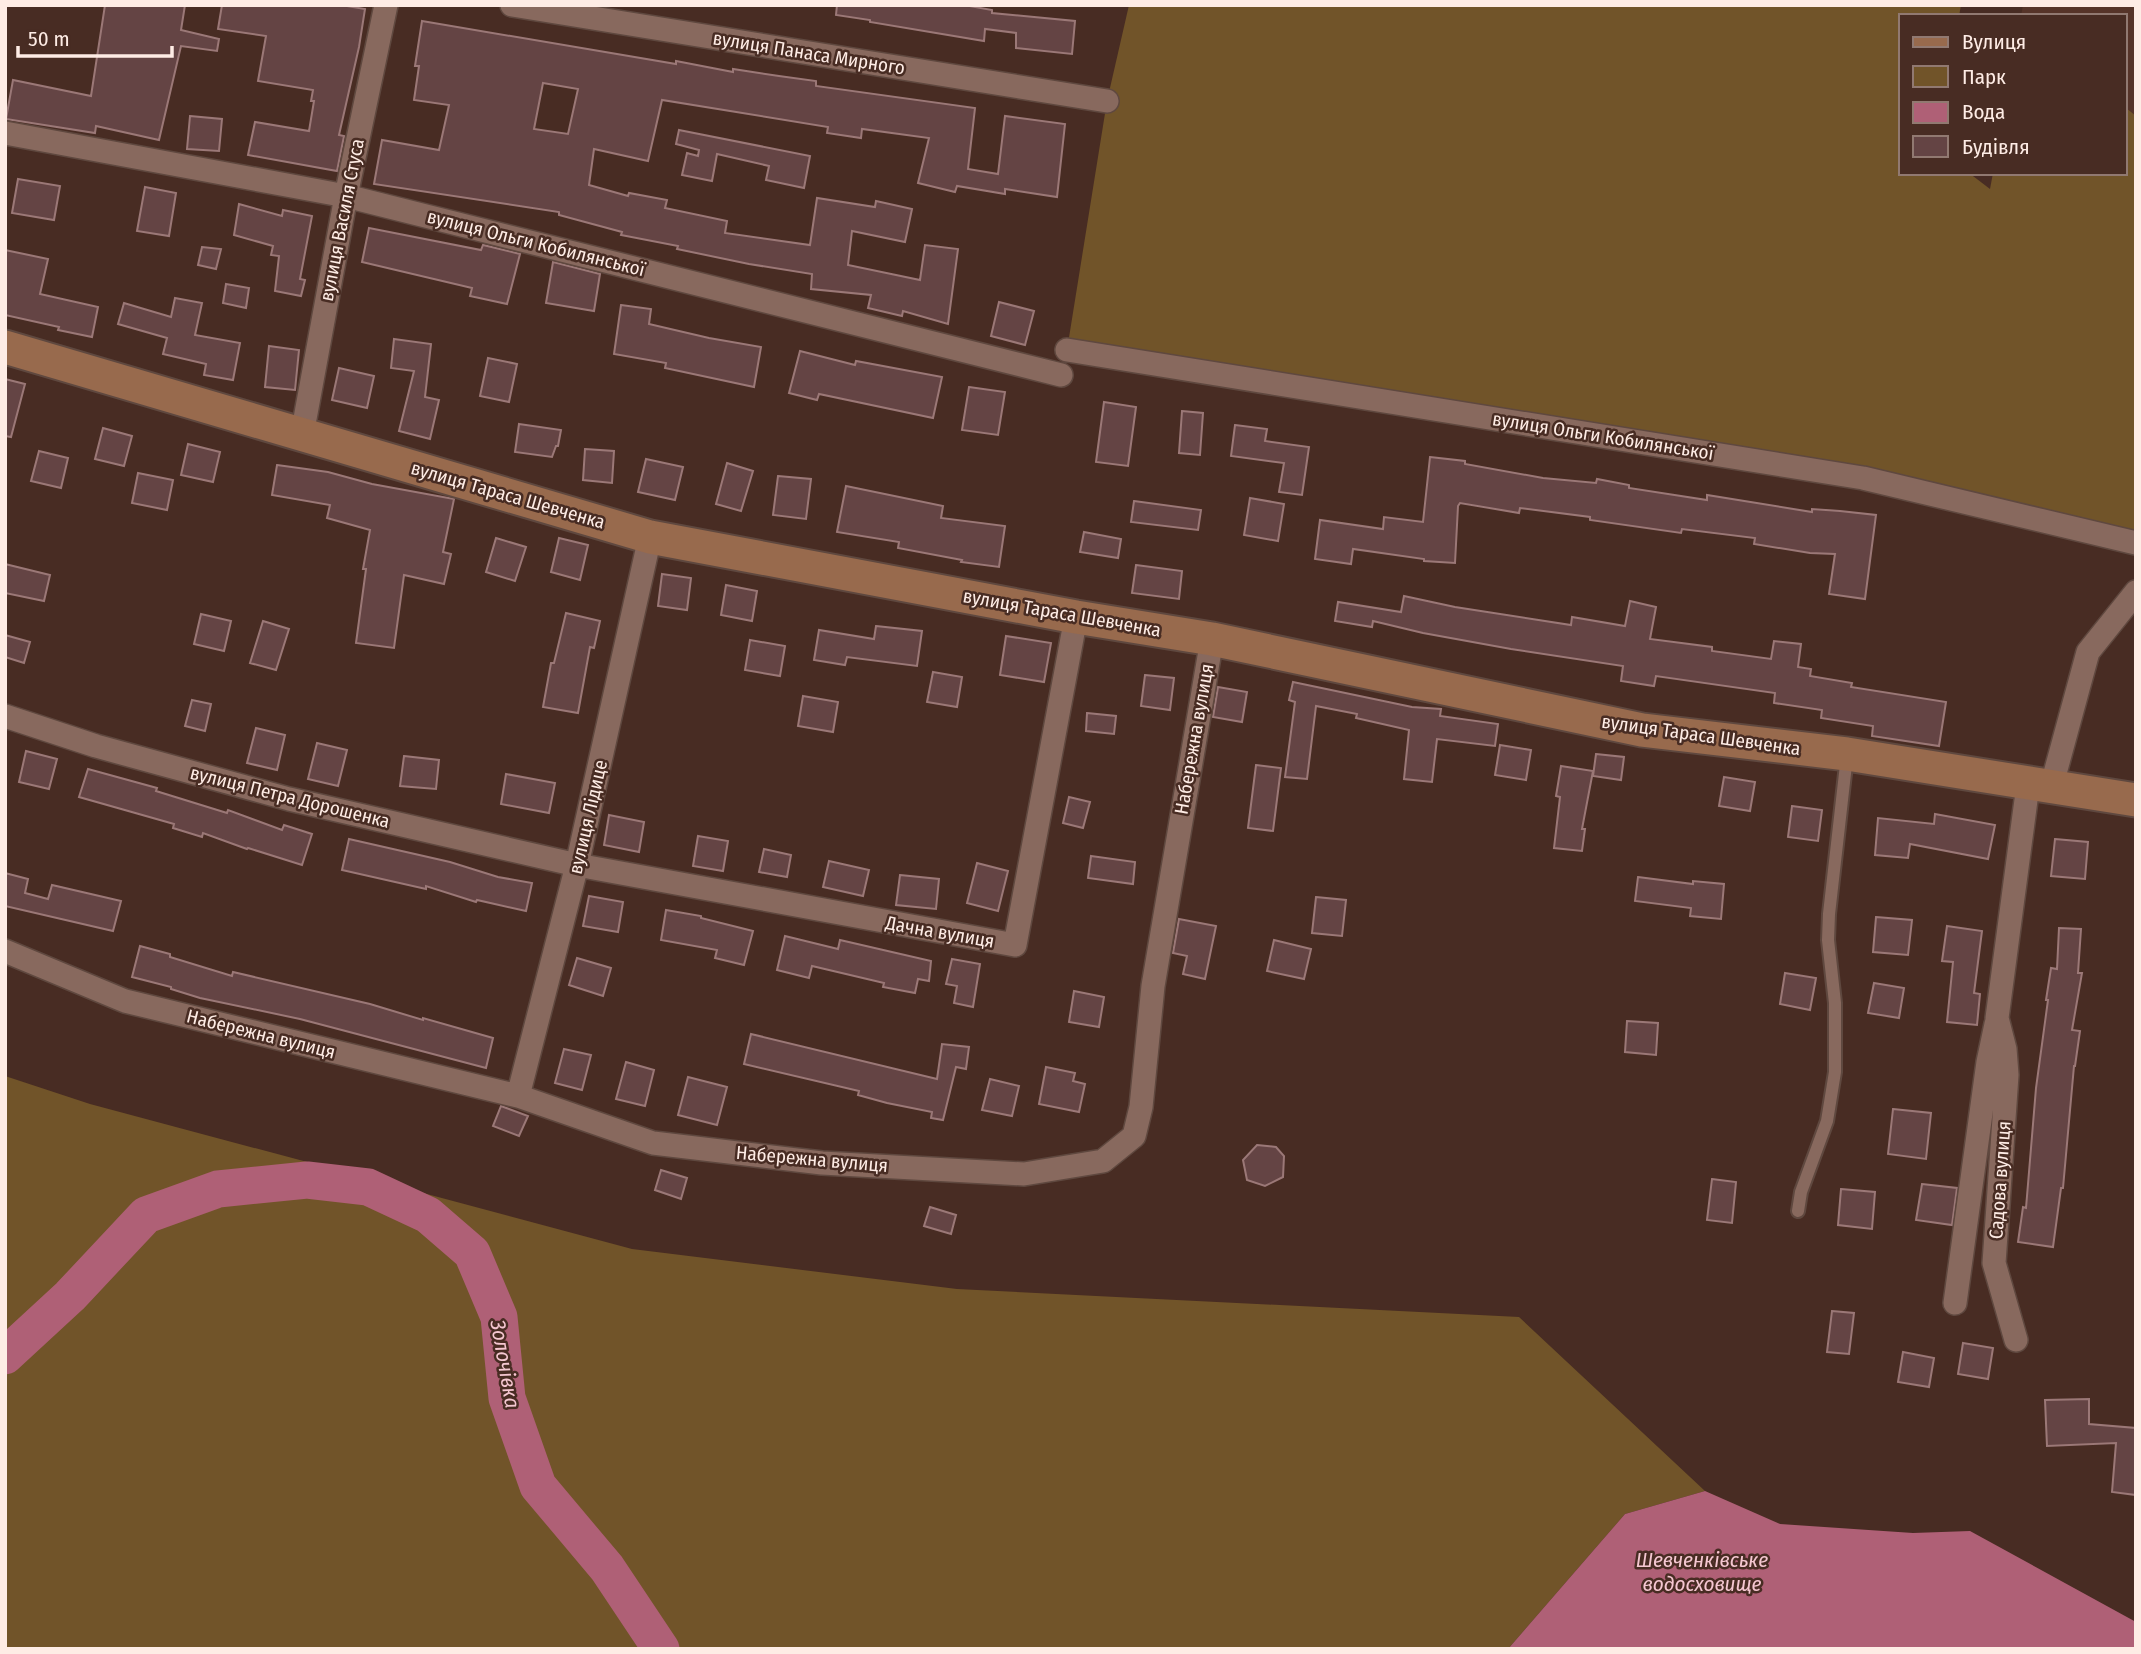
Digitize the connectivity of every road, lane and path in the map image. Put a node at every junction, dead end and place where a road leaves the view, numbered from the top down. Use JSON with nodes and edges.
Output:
{"nodes":[{"id":1,"x":386,"y":5,"type":"edge"},
{"id":2,"x":512,"y":5,"type":"edge"},
{"id":3,"x":1107,"y":101,"type":"dead end"},
{"id":4,"x":5,"y":133,"type":"edge"},
{"id":5,"x":346,"y":196,"type":"junction"},
{"id":6,"x":5,"y":346,"type":"edge"},
{"id":7,"x":1067,"y":350,"type":"dead end"},
{"id":8,"x":1061,"y":375,"type":"dead end"},
{"id":9,"x":302,"y":435,"type":"junction"},
{"id":10,"x":650,"y":537,"type":"junction"},
{"id":11,"x":2136,"y":542,"type":"edge"},
{"id":12,"x":2136,"y":593,"type":"edge"},
{"id":13,"x":1076,"y":617,"type":"junction"},
{"id":14,"x":1212,"y":639,"type":"junction"},
{"id":15,"x":5,"y":716,"type":"edge"},
{"id":16,"x":1847,"y":754,"type":"junction"},
{"id":17,"x":2040,"y":786,"type":"junction"},
{"id":18,"x":2136,"y":800,"type":"edge"},
{"id":19,"x":577,"y":865,"type":"junction"},
{"id":20,"x":5,"y":951,"type":"edge"},
{"id":21,"x":1997,"y":1018,"type":"junction"},
{"id":22,"x":518,"y":1096,"type":"junction"},
{"id":23,"x":1798,"y":1211,"type":"dead end"},
{"id":24,"x":1955,"y":1303,"type":"dead end"},
{"id":25,"x":2016,"y":1340,"type":"dead end"}],
"edges":[{"from":1,"to":5,"type":"street","name":"вулиця Василя Стуса"},
{"from":2,"to":3,"type":"street","name":"вулиця Панаса Мирного"},
{"from":4,"to":5,"type":"street","name":"вулиця Ольги Кобилянської"},
{"from":5,"to":8,"type":"street","name":"вулиця Ольги Кобилянської"},
{"from":5,"to":9,"type":"street","name":"вулиця Василя Стуса"},
{"from":6,"to":9,"type":"main road","name":"вулиця Тараса Шевченка"},
{"from":7,"to":11,"type":"street","name":"вулиця Ольги Кобилянської"},
{"from":9,"to":10,"type":"main road","name":"вулиця Тараса Шевченка"},
{"from":10,"to":13,"type":"main road","name":"вулиця Тараса Шевченка"},
{"from":10,"to":19,"type":"street","name":"вулиця Лідице"},
{"from":12,"to":17,"type":"street","name":"Садова вулиця"},
{"from":13,"to":14,"type":"main road","name":"вулиця Тараса Шевченка"},
{"from":13,"to":19,"type":"street","name":"Дачна вулиця"},
{"from":14,"to":16,"type":"main road","name":"вулиця Тараса Шевченка"},
{"from":14,"to":22,"type":"street","name":"Набережна вулиця"},
{"from":15,"to":19,"type":"street","name":"вулиця Петра Дорошенка"},
{"from":16,"to":17,"type":"main road","name":"вулиця Тараса Шевченка"},
{"from":16,"to":23,"type":"lane"},
{"from":17,"to":18,"type":"main road","name":"вулиця Тараса Шевченка"},
{"from":17,"to":21,"type":"street","name":"Садова вулиця"},
{"from":19,"to":22,"type":"street","name":"вулиця Лідице"},
{"from":20,"to":22,"type":"street","name":"Набережна вулиця"},
{"from":21,"to":24,"type":"street","name":"Садова вулиця"},
{"from":21,"to":25,"type":"street","name":"Садова вулиця"}]}
